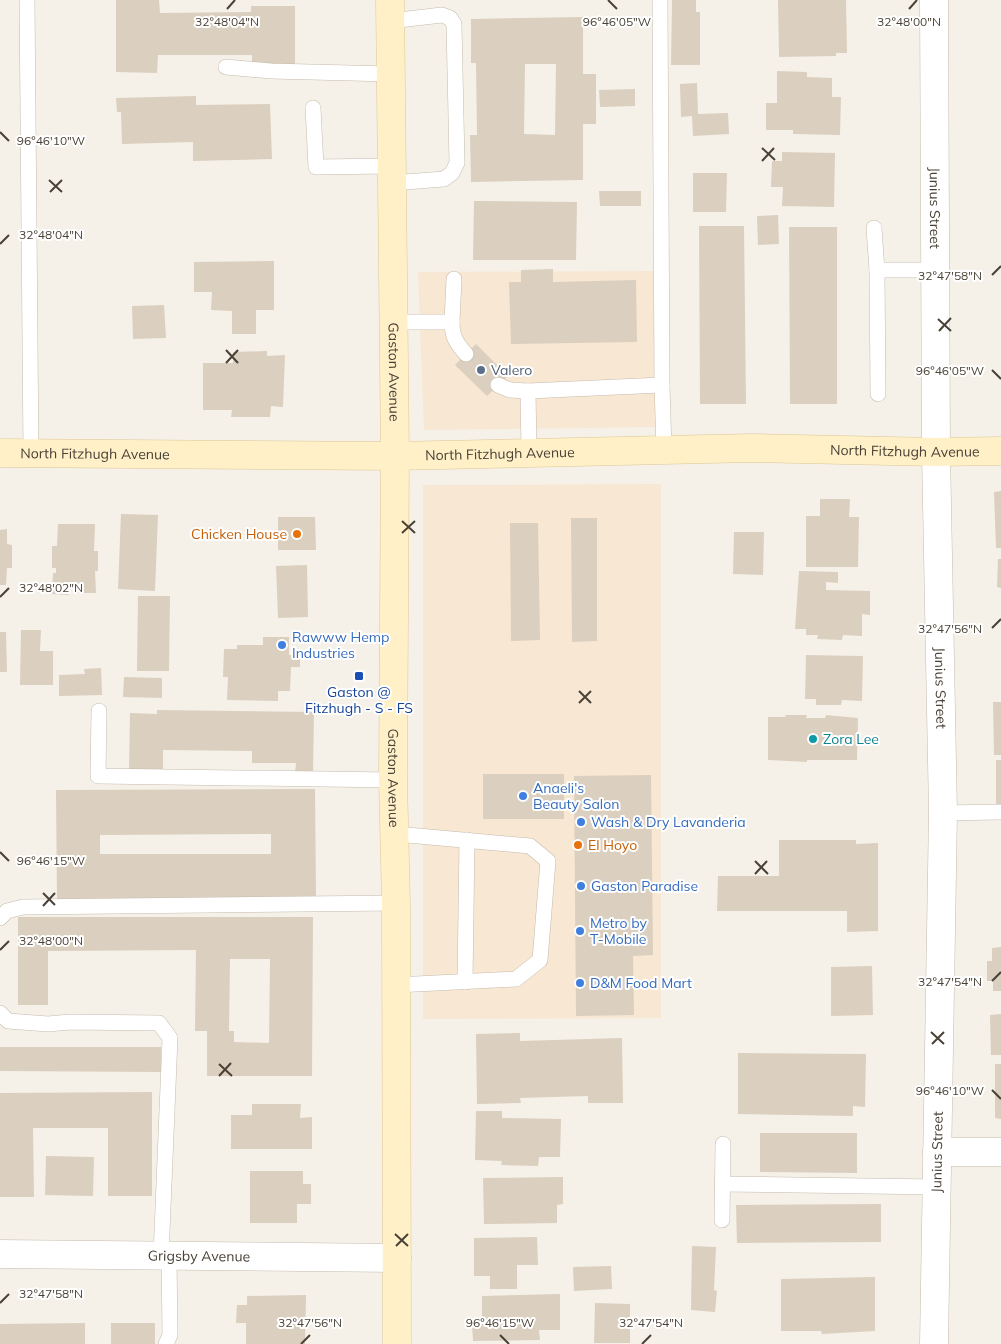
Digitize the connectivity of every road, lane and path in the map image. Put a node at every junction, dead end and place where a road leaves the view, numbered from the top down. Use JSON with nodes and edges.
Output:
{"nodes":[{"id":1,"x":27,"y":0,"type":"edge"},
{"id":2,"x":660,"y":0,"type":"edge"},
{"id":3,"x":934,"y":0,"type":"edge"},
{"id":4,"x":390,"y":10,"type":"edge"},
{"id":5,"x":226,"y":68,"type":"dead end"},
{"id":6,"x":390,"y":74,"type":"junction"},
{"id":7,"x":313,"y":108,"type":"dead end"},
{"id":8,"x":392,"y":175,"type":"junction"},
{"id":9,"x":874,"y":228,"type":"dead end"},
{"id":10,"x":877,"y":270,"type":"junction"},
{"id":11,"x":936,"y":270,"type":"junction"},
{"id":12,"x":454,"y":279,"type":"dead end"},
{"id":13,"x":394,"y":322,"type":"junction"},
{"id":14,"x":452,"y":322,"type":"junction"},
{"id":15,"x":466,"y":354,"type":"dead end"},
{"id":16,"x":498,"y":385,"type":"dead end"},
{"id":17,"x":662,"y":385,"type":"junction"},
{"id":18,"x":528,"y":390,"type":"junction"},
{"id":19,"x":878,"y":394,"type":"dead end"},
{"id":20,"x":664,"y":450,"type":"junction"},
{"id":21,"x":1001,"y":451,"type":"edge"},
{"id":22,"x":936,"y":452,"type":"junction"},
{"id":23,"x":0,"y":453,"type":"edge"},
{"id":24,"x":32,"y":453,"type":"junction"},
{"id":25,"x":529,"y":453,"type":"junction"},
{"id":26,"x":395,"y":456,"type":"junction"},
{"id":27,"x":99,"y":711,"type":"dead end"},
{"id":28,"x":394,"y":780,"type":"junction"},
{"id":29,"x":1001,"y":812,"type":"edge"},
{"id":30,"x":942,"y":813,"type":"junction"},
{"id":31,"x":396,"y":834,"type":"junction"},
{"id":32,"x":467,"y":840,"type":"junction"},
{"id":33,"x":396,"y":903,"type":"junction"},
{"id":34,"x":0,"y":918,"type":"edge"},
{"id":35,"x":465,"y":982,"type":"junction"},
{"id":36,"x":396,"y":985,"type":"junction"},
{"id":37,"x":0,"y":1013,"type":"edge"},
{"id":38,"x":723,"y":1144,"type":"dead end"},
{"id":39,"x":937,"y":1152,"type":"junction"},
{"id":40,"x":1001,"y":1152,"type":"edge"},
{"id":41,"x":722,"y":1184,"type":"junction"},
{"id":42,"x":937,"y":1186,"type":"junction"},
{"id":43,"x":722,"y":1220,"type":"dead end"},
{"id":44,"x":0,"y":1254,"type":"edge"},
{"id":45,"x":165,"y":1256,"type":"junction"},
{"id":46,"x":397,"y":1258,"type":"junction"},
{"id":47,"x":166,"y":1344,"type":"edge"},
{"id":48,"x":397,"y":1344,"type":"edge"},
{"id":49,"x":934,"y":1344,"type":"edge"}],
"edges":[{"from":1,"to":24,"type":"lane"},
{"from":2,"to":17,"type":"lane"},
{"from":3,"to":11,"type":"street","name":"Junius Street"},
{"from":4,"to":6,"type":"main road","name":"Gaston Avenue"},
{"from":4,"to":8,"type":"lane"},
{"from":5,"to":6,"type":"lane"},
{"from":6,"to":8,"type":"main road","name":"Gaston Avenue"},
{"from":7,"to":8,"type":"lane"},
{"from":8,"to":13,"type":"main road","name":"Gaston Avenue"},
{"from":9,"to":10,"type":"lane"},
{"from":10,"to":11,"type":"lane"},
{"from":10,"to":19,"type":"lane"},
{"from":11,"to":22,"type":"street","name":"Junius Street"},
{"from":12,"to":14,"type":"lane"},
{"from":13,"to":14,"type":"lane"},
{"from":13,"to":26,"type":"main road","name":"Gaston Avenue"},
{"from":14,"to":15,"type":"lane"},
{"from":16,"to":18,"type":"lane"},
{"from":17,"to":18,"type":"lane"},
{"from":17,"to":20,"type":"lane"},
{"from":18,"to":25,"type":"lane"},
{"from":20,"to":22,"type":"main road","name":"North Fitzhugh Avenue"},
{"from":20,"to":25,"type":"main road","name":"North Fitzhugh Avenue"},
{"from":21,"to":22,"type":"main road","name":"North Fitzhugh Avenue"},
{"from":22,"to":30,"type":"street","name":"Junius Street"},
{"from":23,"to":24,"type":"main road","name":"North Fitzhugh Avenue"},
{"from":24,"to":26,"type":"main road","name":"North Fitzhugh Avenue"},
{"from":25,"to":26,"type":"main road","name":"North Fitzhugh Avenue"},
{"from":26,"to":28,"type":"main road","name":"Gaston Avenue"},
{"from":27,"to":28,"type":"lane"},
{"from":28,"to":31,"type":"main road","name":"Gaston Avenue"},
{"from":29,"to":30,"type":"lane"},
{"from":30,"to":39,"type":"street","name":"Junius Street"},
{"from":31,"to":32,"type":"lane"},
{"from":31,"to":33,"type":"main road","name":"Gaston Avenue"},
{"from":32,"to":35,"type":"lane"},
{"from":32,"to":35,"type":"lane"},
{"from":33,"to":34,"type":"lane"},
{"from":33,"to":36,"type":"main road","name":"Gaston Avenue"},
{"from":35,"to":36,"type":"lane"},
{"from":36,"to":46,"type":"main road","name":"Gaston Avenue"},
{"from":37,"to":45,"type":"lane"},
{"from":38,"to":41,"type":"lane"},
{"from":39,"to":40,"type":"street"},
{"from":39,"to":42,"type":"street","name":"Junius Street"},
{"from":41,"to":42,"type":"lane"},
{"from":41,"to":43,"type":"lane"},
{"from":42,"to":49,"type":"street","name":"Junius Street"},
{"from":44,"to":45,"type":"street","name":"Grigsby Avenue"},
{"from":45,"to":46,"type":"street","name":"Grigsby Avenue"},
{"from":45,"to":47,"type":"lane"},
{"from":46,"to":48,"type":"main road","name":"Gaston Avenue"}]}
